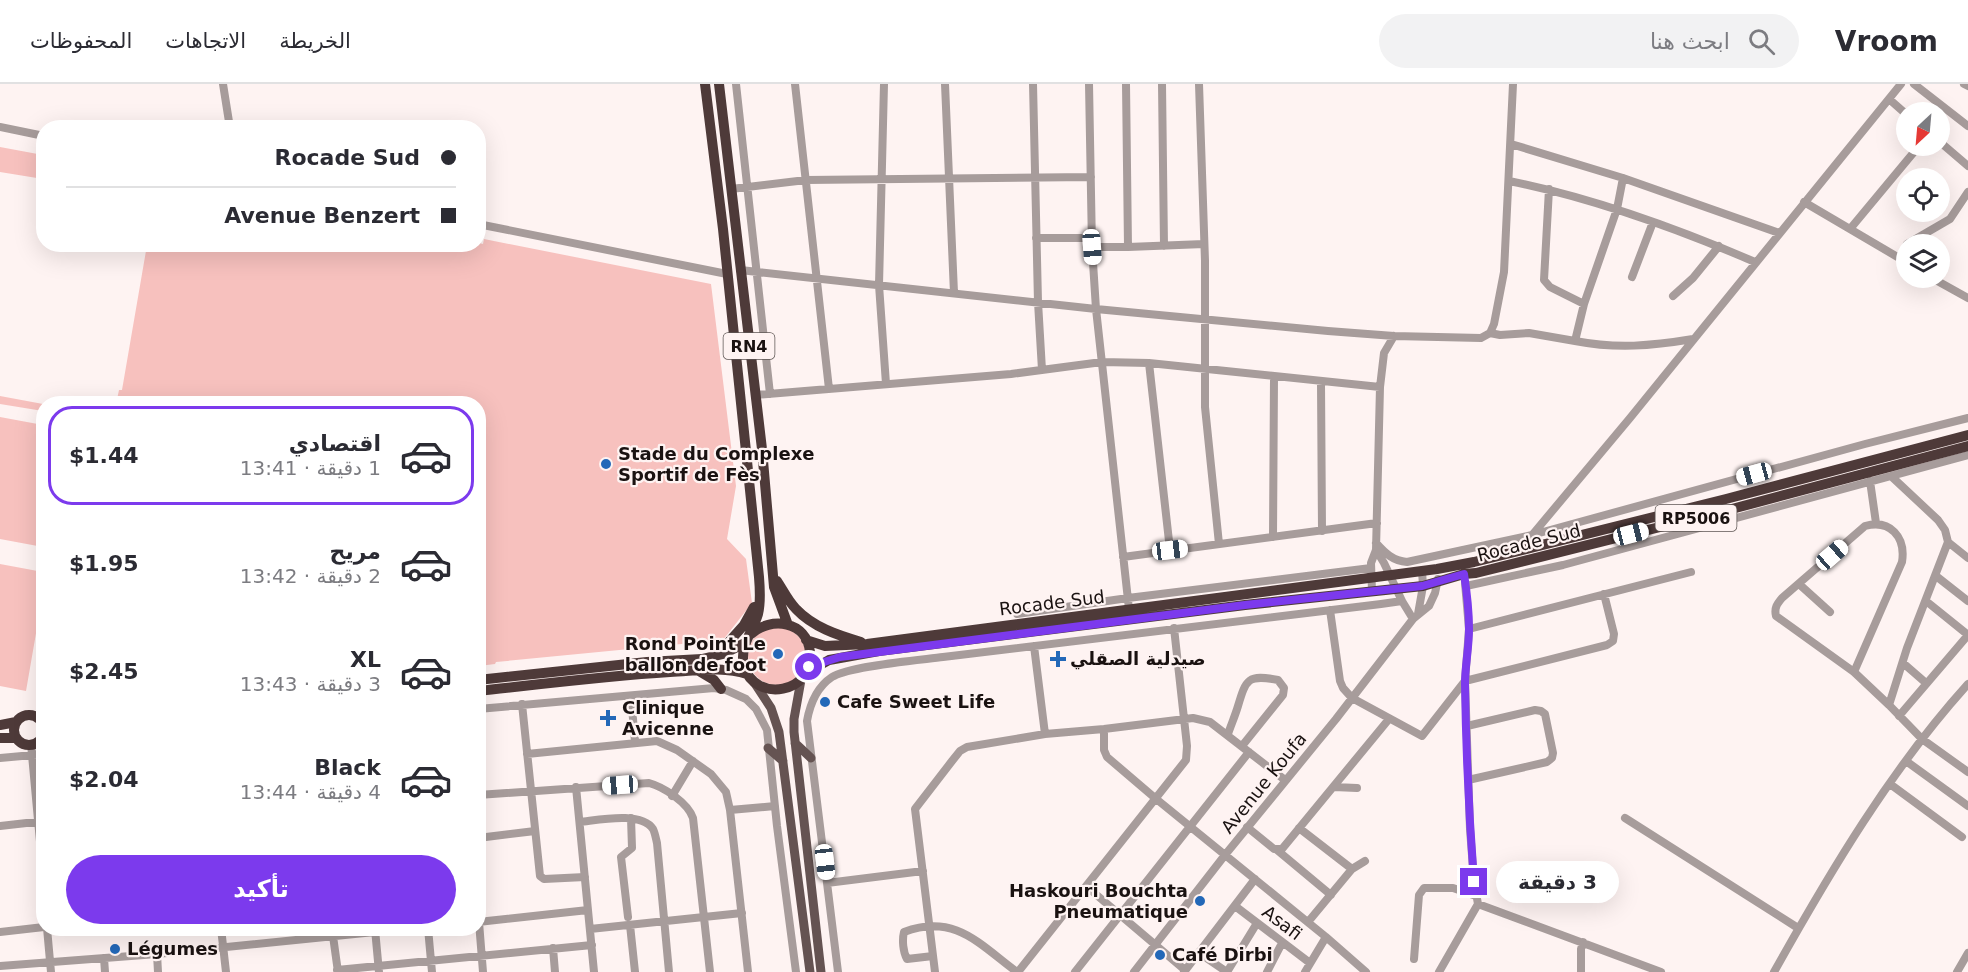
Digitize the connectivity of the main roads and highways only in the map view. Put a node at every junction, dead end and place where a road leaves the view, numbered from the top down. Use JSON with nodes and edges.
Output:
{"nodes":[{"id":1,"x":705,"y":84,"type":"edge"},
{"id":2,"x":719,"y":84,"type":"edge"},
{"id":3,"x":1968,"y":435,"type":"edge"},
{"id":4,"x":1968,"y":446,"type":"edge"},
{"id":5,"x":1463,"y":569,"type":"junction"},
{"id":6,"x":773,"y":574,"type":"junction"},
{"id":7,"x":760,"y":594,"type":"junction"},
{"id":8,"x":788,"y":625,"type":"junction"},
{"id":9,"x":748,"y":639,"type":"junction"},
{"id":10,"x":806,"y":640,"type":"junction"},
{"id":11,"x":867,"y":644,"type":"junction"},
{"id":12,"x":716,"y":656,"type":"junction"},
{"id":13,"x":699,"y":670,"type":"junction"},
{"id":14,"x":804,"y":676,"type":"junction"},
{"id":15,"x":751,"y":678,"type":"junction"},
{"id":16,"x":486,"y":679,"type":"edge"},
{"id":17,"x":721,"y":689,"type":"road end"},
{"id":18,"x":486,"y":690,"type":"edge"},
{"id":19,"x":36,"y":719,"type":"edge"},
{"id":20,"x":16,"y":722,"type":"junction"},
{"id":21,"x":0,"y":725,"type":"edge"},
{"id":22,"x":0,"y":738,"type":"edge"},
{"id":23,"x":16,"y":738,"type":"junction"},
{"id":24,"x":795,"y":743,"type":"junction"},
{"id":25,"x":36,"y":744,"type":"edge"},
{"id":26,"x":768,"y":748,"type":"road end"},
{"id":27,"x":811,"y":758,"type":"road end"},
{"id":28,"x":783,"y":761,"type":"junction"},
{"id":29,"x":810,"y":972,"type":"edge"},
{"id":30,"x":821,"y":972,"type":"edge"}],
"edges":[{"from":1,"to":7,"type":"highway","number":"RN4"},
{"from":2,"to":6,"type":"highway","number":"RN4"},
{"from":3,"to":5,"type":"highway","name":"Rocade Sud","number":"RP5006"},
{"from":4,"to":5,"type":"highway","name":"Rocade Sud","number":"RP5006"},
{"from":5,"to":11,"type":"highway","name":"Rocade Sud","number":"RP5006"},
{"from":5,"to":14,"type":"highway","name":"Rocade Sud","number":"RP5006"},
{"from":6,"to":8,"type":"highway","number":"RN4"},
{"from":6,"to":11,"type":"highway"},
{"from":7,"to":9,"type":"highway","number":"RN4"},
{"from":7,"to":12,"type":"highway"},
{"from":8,"to":9,"type":"highway"},
{"from":8,"to":10,"type":"highway","number":"RN4"},
{"from":9,"to":12,"type":"highway"},
{"from":9,"to":15,"type":"highway","number":"RN4"},
{"from":10,"to":11,"type":"highway","name":"Rocade Sud","number":"RP5006"},
{"from":10,"to":14,"type":"highway"},
{"from":12,"to":16,"type":"highway"},
{"from":13,"to":15,"type":"highway"},
{"from":13,"to":17,"type":"highway"},
{"from":13,"to":18,"type":"highway"},
{"from":14,"to":15,"type":"highway"},
{"from":14,"to":24,"type":"main road"},
{"from":15,"to":28,"type":"main road","number":"RN4"},
{"from":19,"to":20,"type":"highway"},
{"from":20,"to":21,"type":"highway"},
{"from":20,"to":23,"type":"highway"},
{"from":22,"to":23,"type":"highway"},
{"from":23,"to":25,"type":"highway"},
{"from":24,"to":27,"type":"main road"},
{"from":24,"to":30,"type":"main road"},
{"from":26,"to":28,"type":"main road"},
{"from":28,"to":29,"type":"main road","number":"RN4"}]}
